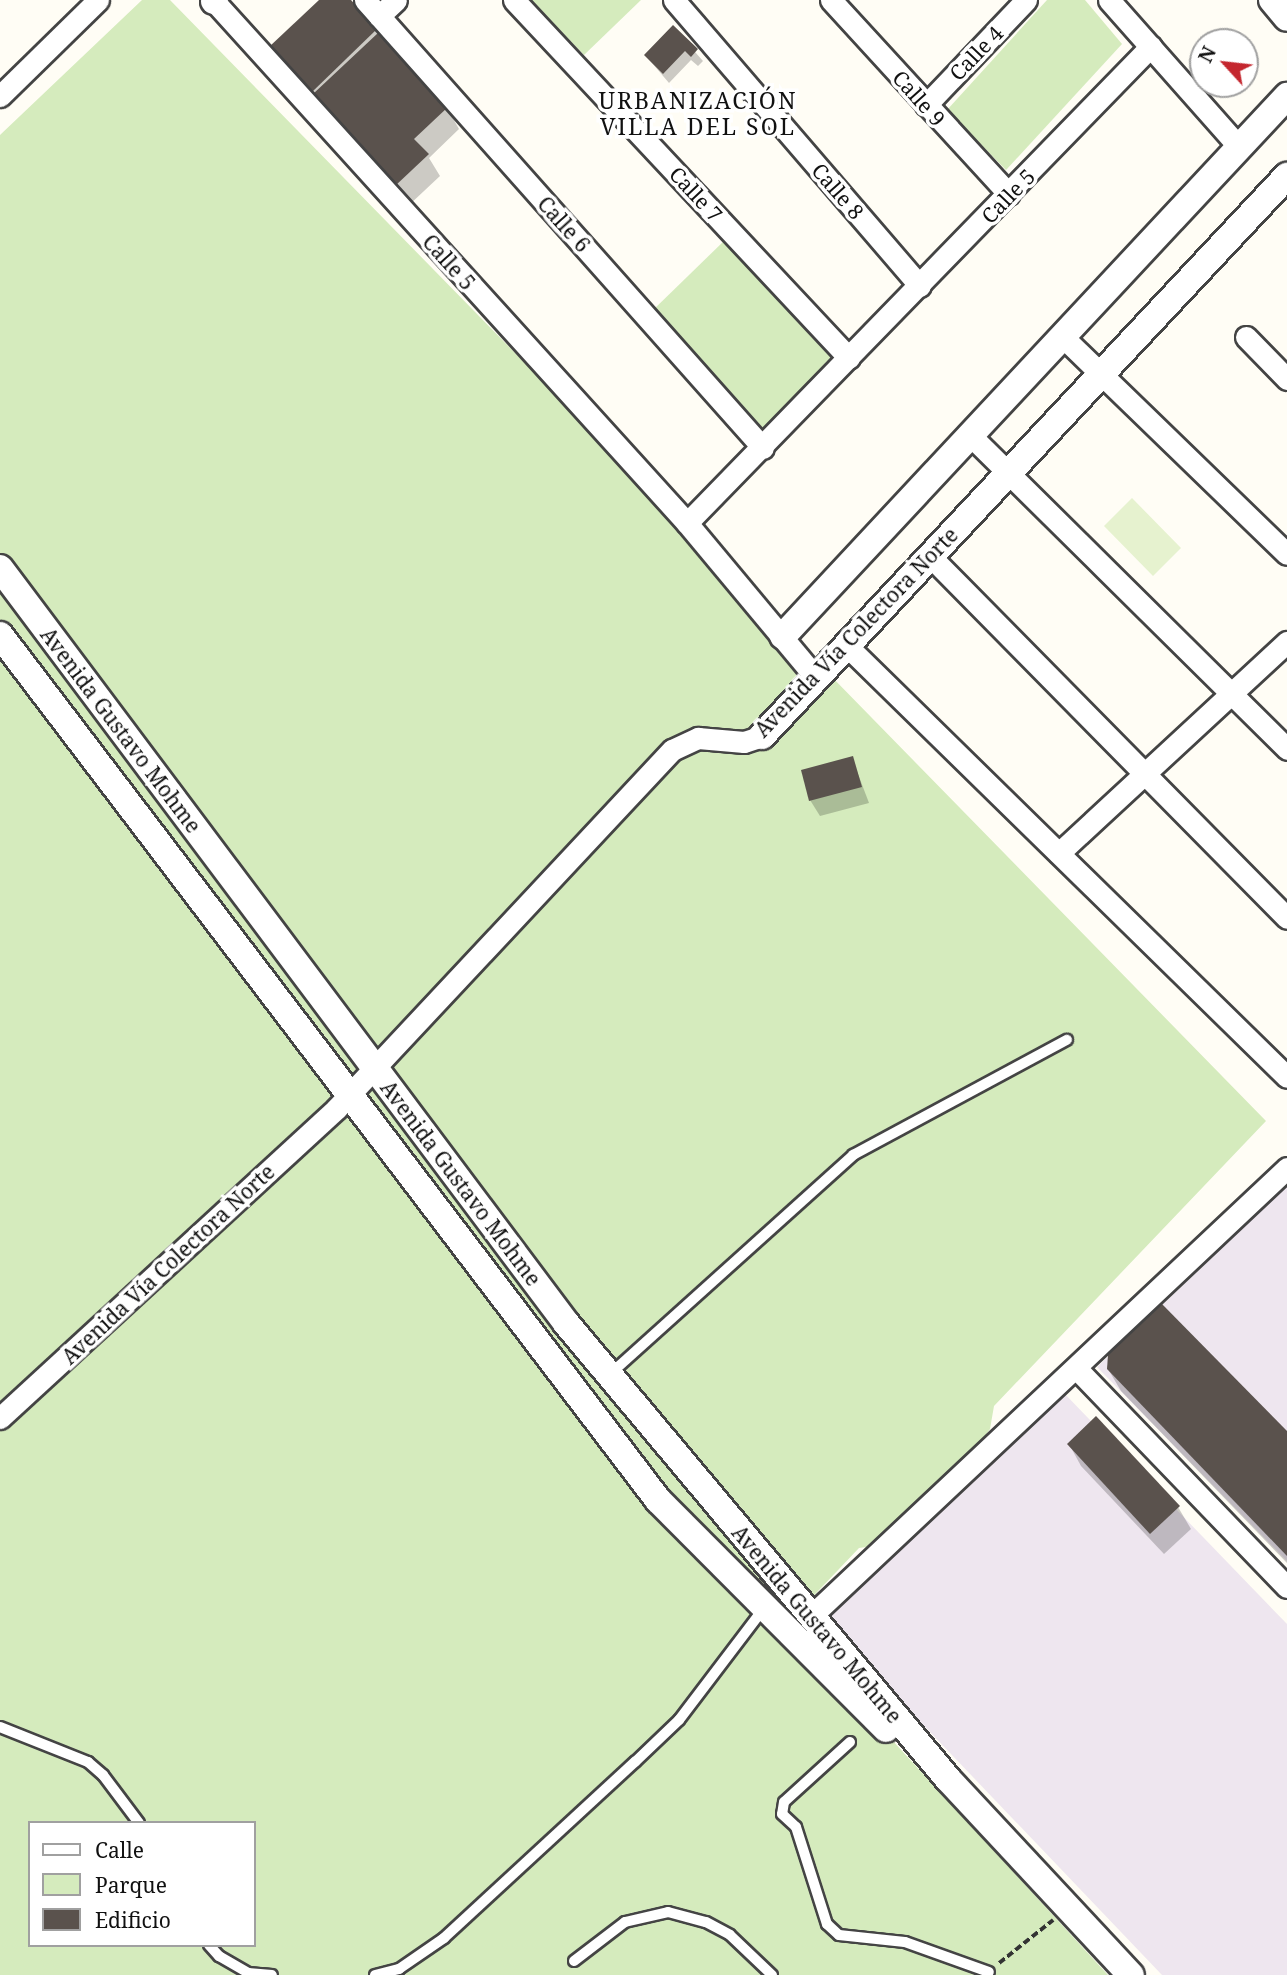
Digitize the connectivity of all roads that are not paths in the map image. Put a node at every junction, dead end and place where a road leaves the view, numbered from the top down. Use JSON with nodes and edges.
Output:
{"nodes":[{"id":1,"x":98,"y":0,"type":"edge"},
{"id":2,"x":214,"y":0,"type":"edge"},
{"id":3,"x":396,"y":0,"type":"edge"},
{"id":4,"x":514,"y":0,"type":"edge"},
{"id":5,"x":674,"y":0,"type":"edge"},
{"id":6,"x":1026,"y":0,"type":"edge"},
{"id":7,"x":1109,"y":0,"type":"edge"},
{"id":8,"x":1272,"y":0,"type":"edge"},
{"id":9,"x":844,"y":5,"type":"edge"},
{"id":10,"x":372,"y":8,"type":"edge"},
{"id":11,"x":1287,"y":18,"type":"edge"},
{"id":12,"x":1151,"y":46,"type":"junction"},
{"id":13,"x":0,"y":96,"type":"edge"},
{"id":14,"x":1287,"y":96,"type":"edge"},
{"id":15,"x":926,"y":105,"type":"junction"},
{"id":16,"x":1239,"y":148,"type":"junction"},
{"id":17,"x":1287,"y":177,"type":"edge"},
{"id":18,"x":1009,"y":194,"type":"junction"},
{"id":19,"x":920,"y":286,"type":"junction"},
{"id":20,"x":1245,"y":337,"type":"dead end"},
{"id":21,"x":1064,"y":338,"type":"junction"},
{"id":22,"x":849,"y":358,"type":"junction"},
{"id":23,"x":1100,"y":375,"type":"junction"},
{"id":24,"x":1287,"y":379,"type":"edge"},
{"id":25,"x":973,"y":438,"type":"junction"},
{"id":26,"x":763,"y":448,"type":"junction"},
{"id":27,"x":1007,"y":472,"type":"junction"},
{"id":28,"x":687,"y":523,"type":"junction"},
{"id":29,"x":1287,"y":554,"type":"edge"},
{"id":30,"x":930,"y":556,"type":"junction"},
{"id":31,"x":0,"y":568,"type":"edge"},
{"id":32,"x":0,"y":635,"type":"edge"},
{"id":33,"x":783,"y":636,"type":"junction"},
{"id":34,"x":1287,"y":642,"type":"edge"},
{"id":35,"x":846,"y":645,"type":"junction"},
{"id":36,"x":816,"y":678,"type":"junction"},
{"id":37,"x":1233,"y":692,"type":"junction"},
{"id":38,"x":762,"y":736,"type":"joint"},
{"id":39,"x":1287,"y":749,"type":"edge"},
{"id":40,"x":1143,"y":776,"type":"junction"},
{"id":41,"x":1059,"y":853,"type":"junction"},
{"id":42,"x":1287,"y":918,"type":"edge"},
{"id":43,"x":1067,"y":1040,"type":"dead end"},
{"id":44,"x":375,"y":1069,"type":"junction"},
{"id":45,"x":1287,"y":1077,"type":"edge"},
{"id":46,"x":344,"y":1102,"type":"junction"},
{"id":47,"x":1287,"y":1168,"type":"edge"},
{"id":48,"x":1076,"y":1368,"type":"junction"},
{"id":49,"x":609,"y":1375,"type":"junction"},
{"id":50,"x":0,"y":1418,"type":"edge"},
{"id":51,"x":1287,"y":1587,"type":"edge"},
{"id":52,"x":764,"y":1608,"type":"junction"},
{"id":53,"x":810,"y":1617,"type":"junction"},
{"id":54,"x":0,"y":1727,"type":"edge"},
{"id":55,"x":850,"y":1742,"type":"dead end"},
{"id":56,"x":948,"y":1779,"type":"junction"},
{"id":57,"x":138,"y":1821,"type":"edge"},
{"id":58,"x":212,"y":1947,"type":"edge"},
{"id":59,"x":574,"y":1961,"type":"dead end"},
{"id":60,"x":989,"y":1972,"type":"road end"},
{"id":61,"x":272,"y":1975,"type":"edge"},
{"id":62,"x":375,"y":1975,"type":"edge"},
{"id":63,"x":772,"y":1975,"type":"edge"},
{"id":64,"x":1131,"y":1975,"type":"edge"}],
"edges":[{"from":1,"to":13,"type":"street"},
{"from":2,"to":28,"type":"street","name":"Calle 5"},
{"from":3,"to":10,"type":"street"},
{"from":4,"to":22,"type":"street","name":"Calle 7"},
{"from":5,"to":19,"type":"street","name":"Calle 8"},
{"from":6,"to":15,"type":"street","name":"Calle 4"},
{"from":7,"to":12,"type":"street"},
{"from":8,"to":11,"type":"street"},
{"from":9,"to":15,"type":"street","name":"Calle 9"},
{"from":10,"to":26,"type":"street","name":"Calle 6"},
{"from":12,"to":16,"type":"street"},
{"from":12,"to":18,"type":"street","name":"Calle 5"},
{"from":14,"to":16,"type":"street"},
{"from":15,"to":18,"type":"street","name":"Calle 9"},
{"from":16,"to":21,"type":"street"},
{"from":17,"to":23,"type":"street","name":"Avenida Vía Colectora Norte"},
{"from":18,"to":19,"type":"street","name":"Calle 5"},
{"from":19,"to":22,"type":"street","name":"Calle 5"},
{"from":20,"to":24,"type":"street"},
{"from":21,"to":23,"type":"street"},
{"from":21,"to":25,"type":"street"},
{"from":22,"to":26,"type":"street","name":"Calle 5"},
{"from":23,"to":27,"type":"street","name":"Avenida Vía Colectora Norte"},
{"from":23,"to":29,"type":"street"},
{"from":25,"to":27,"type":"street"},
{"from":25,"to":33,"type":"street"},
{"from":26,"to":28,"type":"street","name":"Calle 5"},
{"from":27,"to":30,"type":"street","name":"Avenida Vía Colectora Norte"},
{"from":27,"to":37,"type":"street"},
{"from":28,"to":33,"type":"street","name":"Calle 5"},
{"from":30,"to":35,"type":"street","name":"Avenida Vía Colectora Norte"},
{"from":30,"to":40,"type":"street"},
{"from":31,"to":44,"type":"street","name":"Avenida Gustavo Mohme"},
{"from":32,"to":46,"type":"street","name":"Avenida Gustavo Mohme"},
{"from":33,"to":36,"type":"street","name":"Calle 5"},
{"from":34,"to":37,"type":"street"},
{"from":35,"to":36,"type":"street","name":"Avenida Vía Colectora Norte"},
{"from":35,"to":41,"type":"street"},
{"from":36,"to":38,"type":"street","name":"Avenida Vía Colectora Norte"},
{"from":37,"to":39,"type":"street"},
{"from":37,"to":40,"type":"street"},
{"from":38,"to":44,"type":"street","name":"Avenida Vía Colectora Norte"},
{"from":40,"to":41,"type":"street"},
{"from":40,"to":42,"type":"street"},
{"from":41,"to":45,"type":"street"},
{"from":43,"to":49,"type":"lane"},
{"from":44,"to":46,"type":"street","name":"Avenida Vía Colectora Norte"},
{"from":44,"to":49,"type":"street","name":"Avenida Gustavo Mohme"},
{"from":46,"to":50,"type":"street","name":"Avenida Vía Colectora Norte"},
{"from":46,"to":52,"type":"street","name":"Avenida Gustavo Mohme"},
{"from":47,"to":48,"type":"street"},
{"from":48,"to":51,"type":"street"},
{"from":48,"to":53,"type":"street"},
{"from":49,"to":53,"type":"street","name":"Avenida Gustavo Mohme"},
{"from":52,"to":56,"type":"street","name":"Avenida Gustavo Mohme"},
{"from":52,"to":62,"type":"lane"},
{"from":53,"to":56,"type":"street","name":"Avenida Gustavo Mohme"},
{"from":54,"to":57,"type":"lane"},
{"from":55,"to":60,"type":"lane"},
{"from":56,"to":64,"type":"street","name":"Avenida Gustavo Mohme"},
{"from":58,"to":61,"type":"lane"},
{"from":59,"to":63,"type":"lane"}]}
